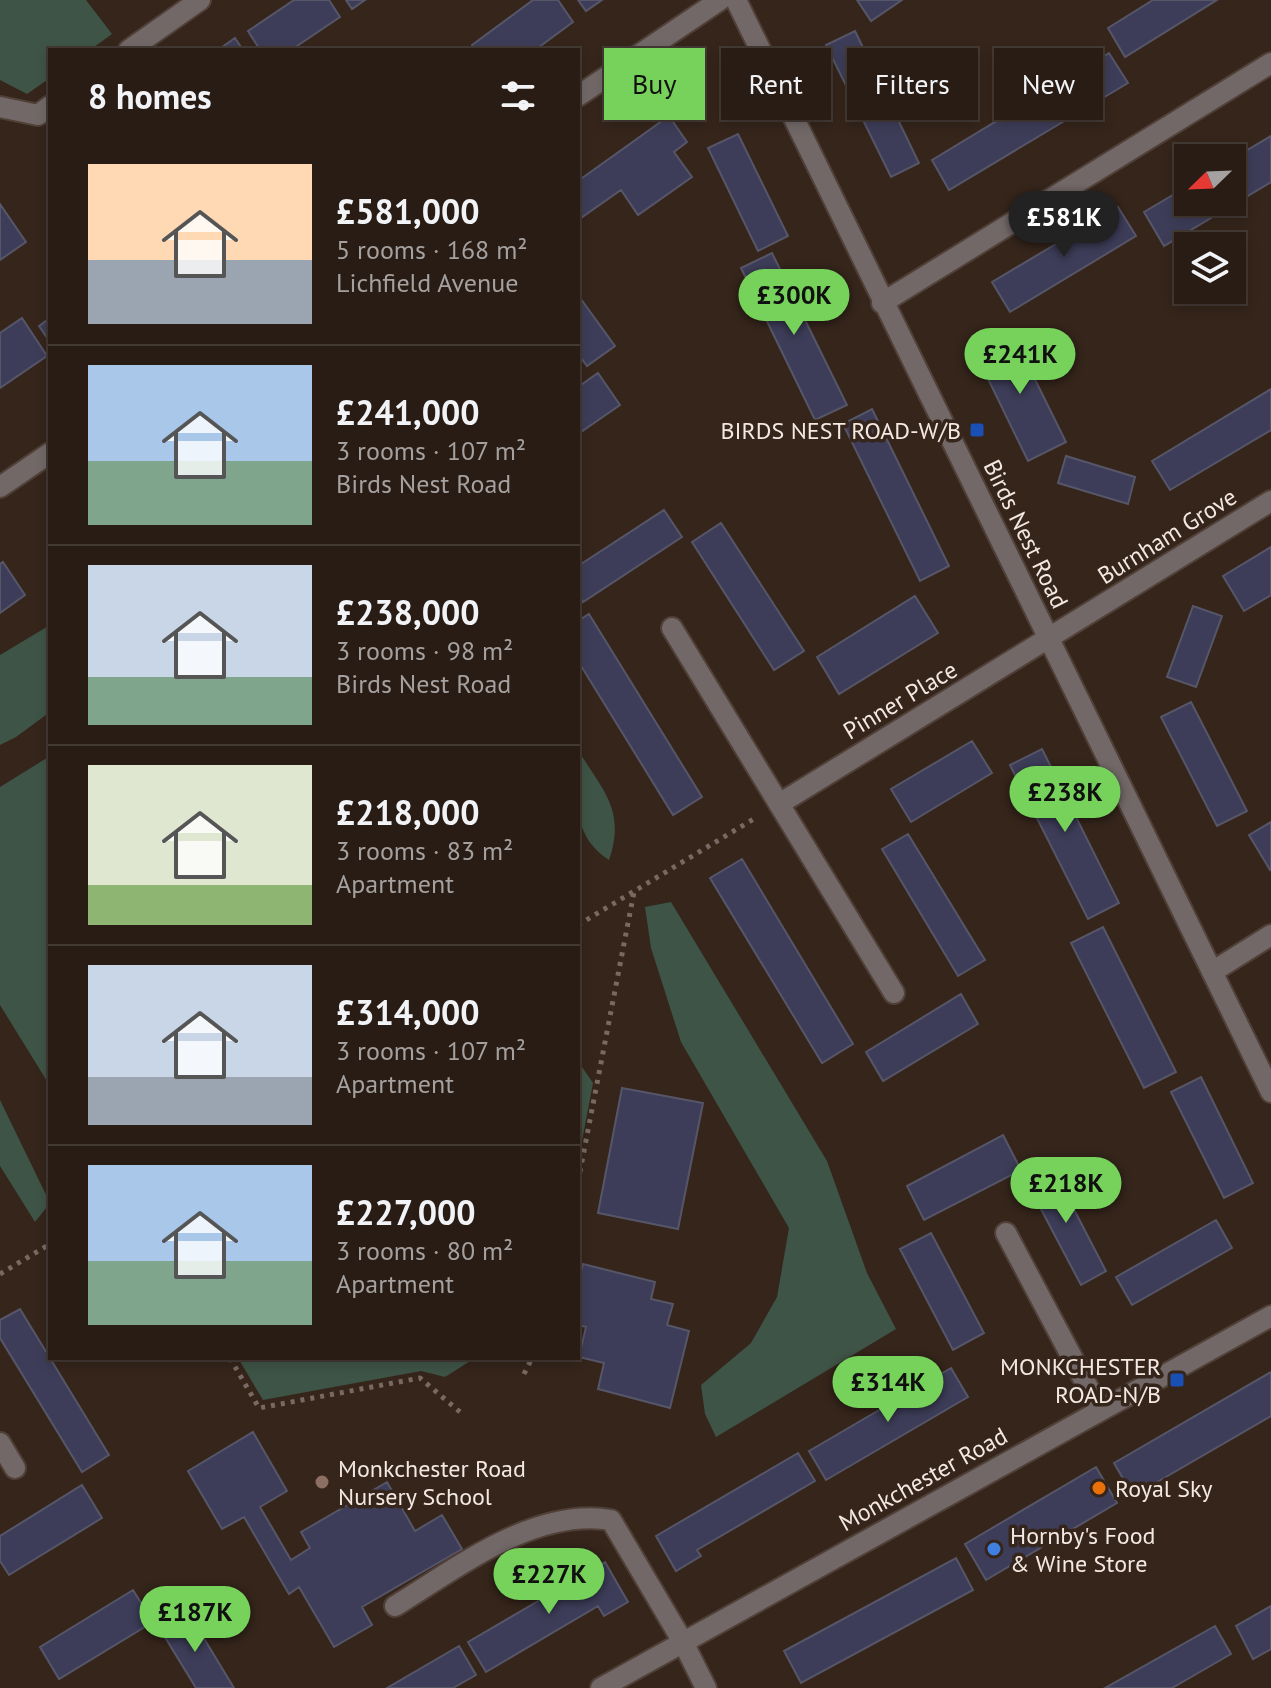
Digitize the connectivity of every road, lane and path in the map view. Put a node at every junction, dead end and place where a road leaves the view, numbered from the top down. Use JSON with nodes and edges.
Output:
{"nodes":[{"id":1,"x":200,"y":0,"type":"edge"},
{"id":2,"x":720,"y":0,"type":"edge"},
{"id":3,"x":736,"y":0,"type":"edge"},
{"id":4,"x":132,"y":48,"type":"edge"},
{"id":5,"x":1271,"y":63,"type":"edge"},
{"id":6,"x":580,"y":95,"type":"edge"},
{"id":7,"x":0,"y":107,"type":"edge"},
{"id":8,"x":48,"y":108,"type":"edge"},
{"id":9,"x":882,"y":303,"type":"junction"},
{"id":10,"x":48,"y":454,"type":"edge"},
{"id":11,"x":0,"y":487,"type":"edge"},
{"id":12,"x":1271,"y":501,"type":"edge"},
{"id":13,"x":672,"y":628,"type":"dead end"},
{"id":14,"x":1049,"y":639,"type":"junction"},
{"id":15,"x":779,"y":804,"type":"junction"},
{"id":16,"x":634,"y":892,"type":"junction"},
{"id":17,"x":580,"y":924,"type":"edge"},
{"id":18,"x":1271,"y":935,"type":"edge"},
{"id":19,"x":1212,"y":972,"type":"junction"},
{"id":20,"x":894,"y":993,"type":"dead end"},
{"id":21,"x":1271,"y":1092,"type":"edge"},
{"id":22,"x":580,"y":1172,"type":"edge"},
{"id":23,"x":1006,"y":1233,"type":"dead end"},
{"id":24,"x":48,"y":1246,"type":"edge"},
{"id":25,"x":0,"y":1274,"type":"edge"},
{"id":26,"x":1271,"y":1316,"type":"edge"},
{"id":27,"x":231,"y":1360,"type":"edge"},
{"id":28,"x":531,"y":1360,"type":"edge"},
{"id":29,"x":524,"y":1374,"type":"dead end"},
{"id":30,"x":1100,"y":1410,"type":"junction"},
{"id":31,"x":460,"y":1412,"type":"dead end"},
{"id":32,"x":0,"y":1443,"type":"edge"},
{"id":33,"x":15,"y":1468,"type":"dead end"},
{"id":34,"x":395,"y":1606,"type":"dead end"},
{"id":35,"x":683,"y":1642,"type":"junction"},
{"id":36,"x":601,"y":1688,"type":"edge"},
{"id":37,"x":706,"y":1688,"type":"edge"}],
"edges":[{"from":1,"to":4,"type":"street"},
{"from":2,"to":6,"type":"street"},
{"from":3,"to":9,"type":"street","name":"Birds Nest Road"},
{"from":5,"to":9,"type":"street"},
{"from":7,"to":8,"type":"street"},
{"from":9,"to":14,"type":"street","name":"Birds Nest Road"},
{"from":10,"to":11,"type":"street"},
{"from":12,"to":14,"type":"street","name":"Burnham Grove"},
{"from":13,"to":15,"type":"street"},
{"from":14,"to":15,"type":"street","name":"Pinner Place"},
{"from":14,"to":19,"type":"street","name":"Birds Nest Road"},
{"from":15,"to":16,"type":"path"},
{"from":15,"to":20,"type":"street"},
{"from":16,"to":17,"type":"path"},
{"from":16,"to":22,"type":"path"},
{"from":18,"to":19,"type":"street"},
{"from":19,"to":21,"type":"street","name":"Birds Nest Road"},
{"from":23,"to":30,"type":"street"},
{"from":24,"to":25,"type":"path"},
{"from":26,"to":30,"type":"street","name":"Monkchester Road"},
{"from":27,"to":31,"type":"path"},
{"from":28,"to":29,"type":"path"},
{"from":30,"to":35,"type":"street","name":"Monkchester Road"},
{"from":32,"to":33,"type":"street"},
{"from":34,"to":35,"type":"street"},
{"from":35,"to":36,"type":"street","name":"Monkchester Road"},
{"from":35,"to":37,"type":"street"}]}
